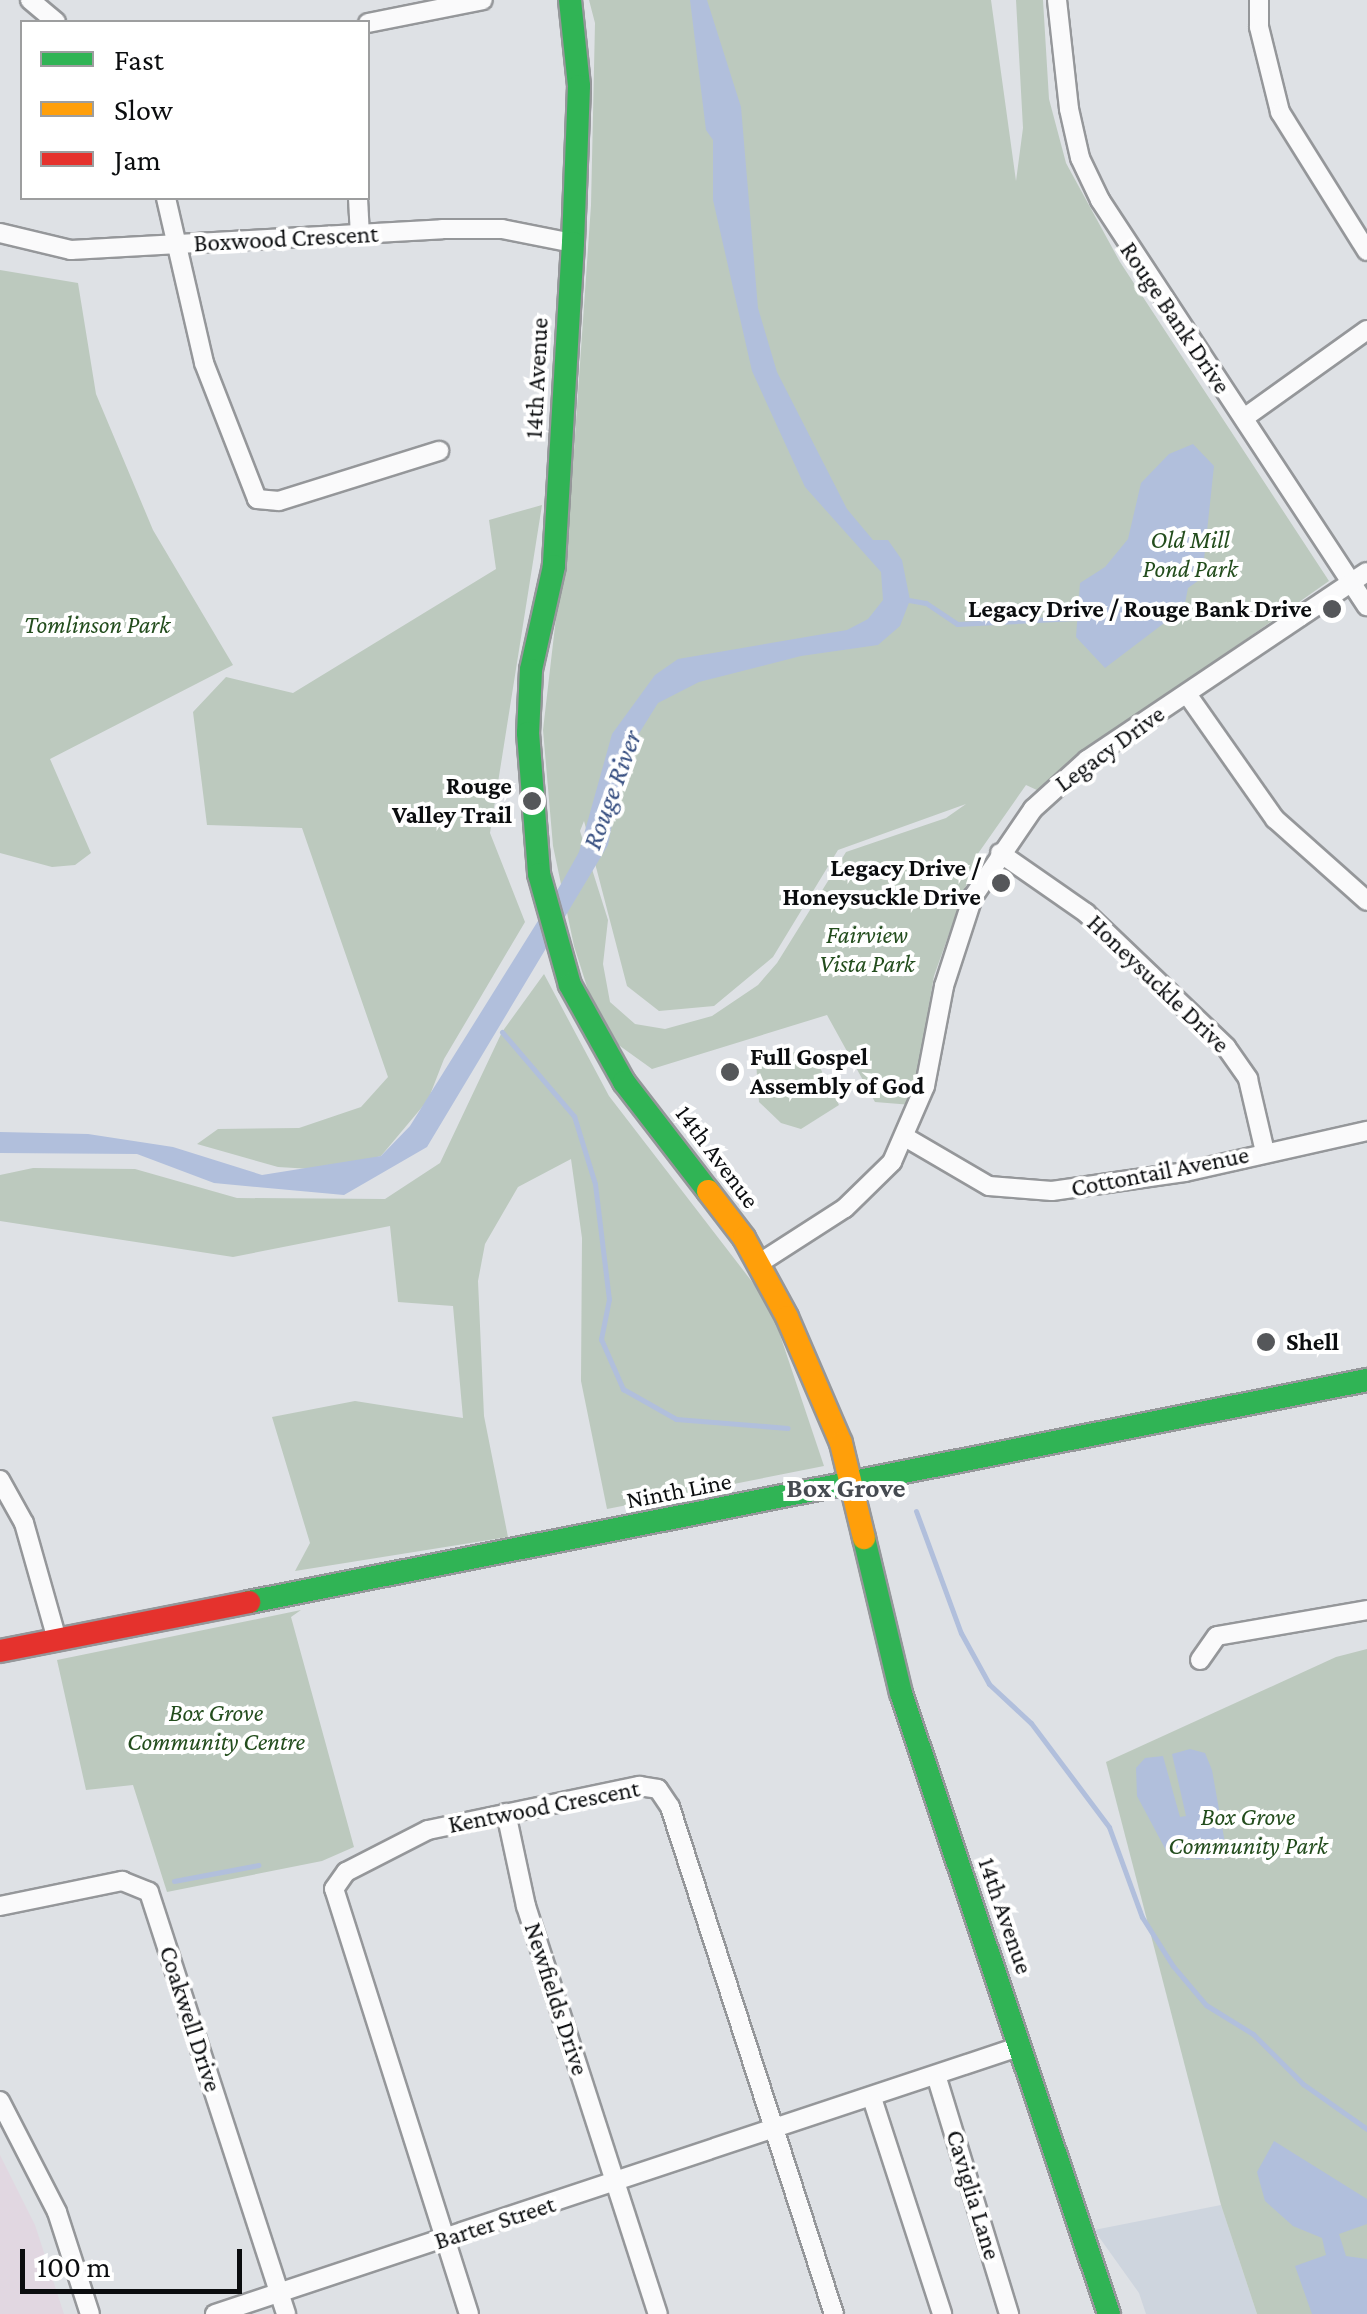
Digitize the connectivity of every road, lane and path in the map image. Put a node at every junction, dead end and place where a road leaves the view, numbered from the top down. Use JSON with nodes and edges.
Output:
{"nodes":[{"id":1,"x":30,"y":0,"type":"edge"},
{"id":2,"x":483,"y":0,"type":"edge"},
{"id":3,"x":570,"y":0,"type":"edge"},
{"id":4,"x":1057,"y":0,"type":"edge"},
{"id":5,"x":1260,"y":0,"type":"edge"},
{"id":6,"x":54,"y":20,"type":"edge"},
{"id":7,"x":370,"y":23,"type":"edge"},
{"id":8,"x":166,"y":200,"type":"edge"},
{"id":9,"x":358,"y":200,"type":"edge"},
{"id":10,"x":0,"y":233,"type":"edge"},
{"id":11,"x":360,"y":235,"type":"junction"},
{"id":12,"x":573,"y":244,"type":"junction"},
{"id":13,"x":176,"y":246,"type":"junction"},
{"id":14,"x":1367,"y":251,"type":"edge"},
{"id":15,"x":1367,"y":330,"type":"edge"},
{"id":16,"x":1244,"y":418,"type":"junction"},
{"id":17,"x":439,"y":451,"type":"dead end"},
{"id":18,"x":1359,"y":578,"type":"edge"},
{"id":19,"x":1367,"y":606,"type":"edge"},
{"id":20,"x":1187,"y":694,"type":"junction"},
{"id":21,"x":1000,"y":853,"type":"junction"},
{"id":22,"x":1367,"y":901,"type":"edge"},
{"id":23,"x":1367,"y":1132,"type":"edge"},
{"id":24,"x":905,"y":1137,"type":"junction"},
{"id":25,"x":1265,"y":1152,"type":"junction"},
{"id":26,"x":744,"y":1238,"type":"junction"},
{"id":27,"x":790,"y":1240,"type":"junction"},
{"id":28,"x":758,"y":1264,"type":"junction"},
{"id":29,"x":1367,"y":1380,"type":"edge"},
{"id":30,"x":0,"y":1480,"type":"edge"},
{"id":31,"x":851,"y":1485,"type":"junction"},
{"id":32,"x":1367,"y":1610,"type":"edge"},
{"id":33,"x":56,"y":1640,"type":"junction"},
{"id":34,"x":0,"y":1650,"type":"edge"},
{"id":35,"x":1200,"y":1660,"type":"dead end"},
{"id":36,"x":506,"y":1813,"type":"junction"},
{"id":37,"x":0,"y":1906,"type":"edge"},
{"id":38,"x":1021,"y":2046,"type":"junction"},
{"id":39,"x":936,"y":2075,"type":"junction"},
{"id":40,"x":872,"y":2098,"type":"junction"},
{"id":41,"x":0,"y":2101,"type":"edge"},
{"id":42,"x":774,"y":2132,"type":"junction"},
{"id":43,"x":616,"y":2184,"type":"junction"},
{"id":44,"x":445,"y":2239,"type":"junction"},
{"id":45,"x":279,"y":2293,"type":"junction"},
{"id":46,"x":90,"y":2314,"type":"edge"},
{"id":47,"x":215,"y":2314,"type":"edge"},
{"id":48,"x":286,"y":2314,"type":"edge"},
{"id":49,"x":469,"y":2314,"type":"edge"},
{"id":50,"x":658,"y":2314,"type":"edge"},
{"id":51,"x":834,"y":2314,"type":"edge"},
{"id":52,"x":942,"y":2314,"type":"edge"},
{"id":53,"x":1010,"y":2314,"type":"edge"},
{"id":54,"x":1110,"y":2314,"type":"edge"}],
"edges":[{"from":1,"to":6,"type":"street"},
{"from":2,"to":7,"type":"street"},
{"from":3,"to":12,"type":"main road","name":"14th Avenue"},
{"from":4,"to":16,"type":"street","name":"Rouge Bank Drive"},
{"from":5,"to":14,"type":"street"},
{"from":8,"to":13,"type":"street"},
{"from":9,"to":11,"type":"street"},
{"from":10,"to":13,"type":"street","name":"Boxwood Crescent"},
{"from":11,"to":12,"type":"street","name":"Boxwood Crescent"},
{"from":11,"to":13,"type":"street","name":"Boxwood Crescent"},
{"from":12,"to":26,"type":"main road","name":"14th Avenue"},
{"from":13,"to":17,"type":"street"},
{"from":15,"to":16,"type":"street"},
{"from":16,"to":18,"type":"street","name":"Rouge Bank Drive"},
{"from":18,"to":19,"type":"street","name":"Rouge Bank Drive"},
{"from":18,"to":20,"type":"street","name":"Legacy Drive"},
{"from":20,"to":21,"type":"street","name":"Legacy Drive"},
{"from":20,"to":22,"type":"street"},
{"from":21,"to":24,"type":"street","name":"Legacy Drive"},
{"from":21,"to":25,"type":"street","name":"Honeysuckle Drive"},
{"from":23,"to":25,"type":"street","name":"Cottontail Avenue"},
{"from":24,"to":25,"type":"street","name":"Cottontail Avenue"},
{"from":24,"to":27,"type":"street","name":"Legacy Drive"},
{"from":26,"to":27,"type":"street"},
{"from":26,"to":28,"type":"main road","name":"14th Avenue"},
{"from":27,"to":28,"type":"street","name":"Legacy Drive"},
{"from":28,"to":31,"type":"main road","name":"14th Avenue"},
{"from":29,"to":31,"type":"main road","name":"Ninth Line"},
{"from":30,"to":33,"type":"street"},
{"from":31,"to":33,"type":"main road","name":"Ninth Line"},
{"from":31,"to":38,"type":"main road","name":"14th Avenue"},
{"from":32,"to":35,"type":"street"},
{"from":33,"to":34,"type":"main road","name":"Ninth Line"},
{"from":36,"to":42,"type":"street","name":"Kentwood Crescent"},
{"from":36,"to":43,"type":"street","name":"Newfields Drive"},
{"from":36,"to":44,"type":"street","name":"Kentwood Crescent"},
{"from":37,"to":45,"type":"street","name":"Coakwell Drive"},
{"from":38,"to":39,"type":"street","name":"Barter Street"},
{"from":38,"to":54,"type":"main road","name":"14th Avenue"},
{"from":39,"to":40,"type":"street","name":"Barter Street"},
{"from":39,"to":53,"type":"street","name":"Caviglia Lane"},
{"from":40,"to":42,"type":"street","name":"Barter Street"},
{"from":40,"to":52,"type":"street"},
{"from":41,"to":46,"type":"street"},
{"from":42,"to":43,"type":"street","name":"Barter Street"},
{"from":42,"to":51,"type":"street"},
{"from":43,"to":44,"type":"street","name":"Barter Street"},
{"from":43,"to":50,"type":"street","name":"Newfields Drive"},
{"from":44,"to":45,"type":"street","name":"Barter Street"},
{"from":44,"to":49,"type":"street"},
{"from":45,"to":47,"type":"street","name":"Barter Street"},
{"from":45,"to":48,"type":"street","name":"Coakwell Drive"}]}
